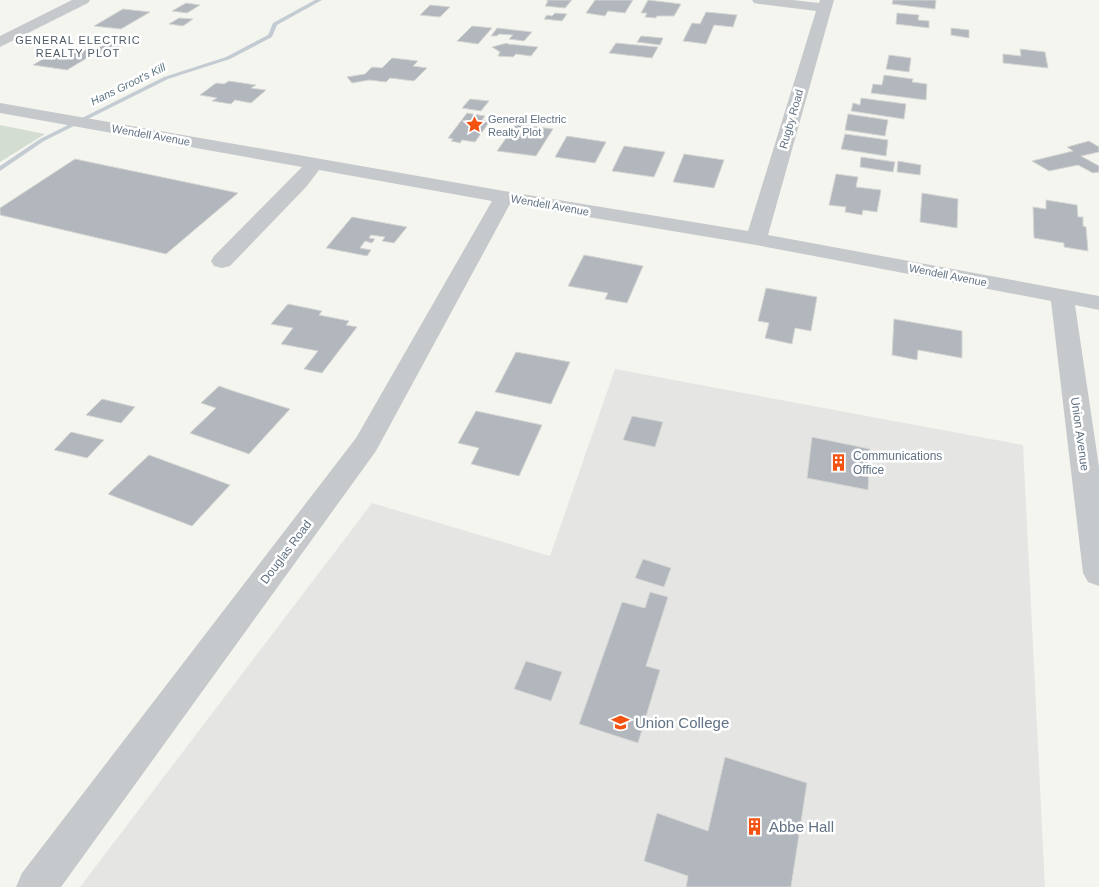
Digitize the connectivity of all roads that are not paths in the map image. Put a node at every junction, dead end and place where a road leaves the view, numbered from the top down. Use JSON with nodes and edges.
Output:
{"nodes":[{"id":1,"x":83,"y":0,"type":"edge"},
{"id":2,"x":759,"y":0,"type":"edge"},
{"id":3,"x":825,"y":4,"type":"edge"},
{"id":4,"x":0,"y":42,"type":"edge"},
{"id":5,"x":0,"y":108,"type":"edge"},
{"id":6,"x":314,"y":164,"type":"junction"},
{"id":7,"x":504,"y":197,"type":"junction"},
{"id":8,"x":756,"y":239,"type":"junction"},
{"id":9,"x":222,"y":261,"type":"dead end"},
{"id":10,"x":1062,"y":296,"type":"junction"},
{"id":11,"x":1099,"y":302,"type":"edge"},
{"id":12,"x":1099,"y":572,"type":"edge"},
{"id":13,"x":36,"y":887,"type":"edge"}],
"edges":[{"from":1,"to":4,"type":"street"},
{"from":2,"to":3,"type":"street"},
{"from":3,"to":8,"type":"street","name":"Rugby Road"},
{"from":5,"to":6,"type":"street","name":"Wendell Avenue"},
{"from":6,"to":7,"type":"street","name":"Wendell Avenue"},
{"from":6,"to":9,"type":"street"},
{"from":7,"to":8,"type":"street","name":"Wendell Avenue"},
{"from":7,"to":13,"type":"street","name":"Douglas Road"},
{"from":8,"to":10,"type":"street","name":"Wendell Avenue"},
{"from":10,"to":11,"type":"street","name":"Wendell Avenue"},
{"from":10,"to":12,"type":"street","name":"Union Avenue"}]}
